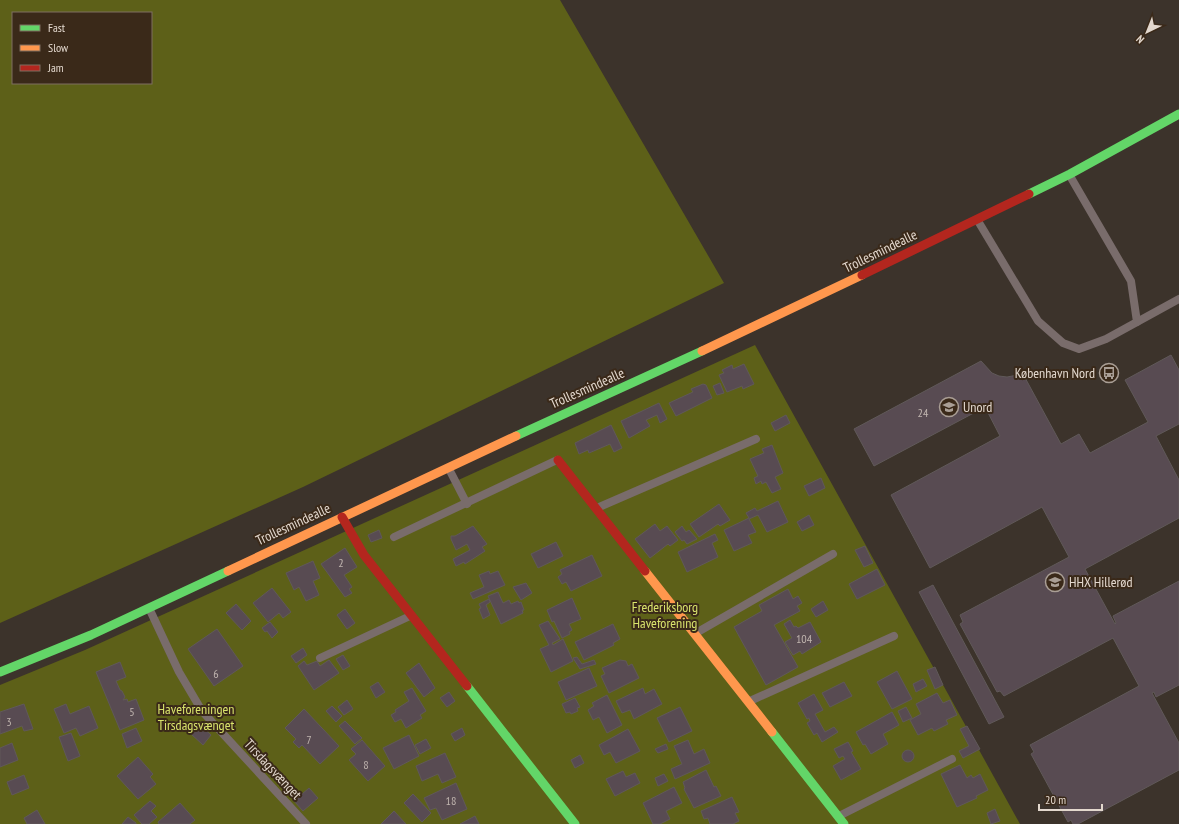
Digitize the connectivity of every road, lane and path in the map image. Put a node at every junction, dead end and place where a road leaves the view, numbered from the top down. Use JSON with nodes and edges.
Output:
{"nodes":[{"id":1,"x":1179,"y":114,"type":"edge"},
{"id":2,"x":1070,"y":174,"type":"junction"},
{"id":3,"x":978,"y":220,"type":"junction"},
{"id":4,"x":1179,"y":299,"type":"edge"},
{"id":5,"x":1137,"y":322,"type":"junction"},
{"id":6,"x":756,"y":439,"type":"dead end"},
{"id":7,"x":558,"y":460,"type":"joint"},
{"id":8,"x":448,"y":468,"type":"junction"},
{"id":9,"x":467,"y":504,"type":"junction"},
{"id":10,"x":596,"y":508,"type":"junction"},
{"id":11,"x":342,"y":517,"type":"junction"},
{"id":12,"x":394,"y":537,"type":"dead end"},
{"id":13,"x":833,"y":554,"type":"dead end"},
{"id":14,"x":149,"y":608,"type":"junction"},
{"id":15,"x":412,"y":615,"type":"junction"},
{"id":16,"x":696,"y":633,"type":"junction"},
{"id":17,"x":894,"y":636,"type":"dead end"},
{"id":18,"x":320,"y":658,"type":"dead end"},
{"id":19,"x":0,"y":672,"type":"edge"},
{"id":20,"x":749,"y":701,"type":"junction"},
{"id":21,"x":952,"y":759,"type":"dead end"},
{"id":22,"x":838,"y":816,"type":"junction"},
{"id":23,"x":306,"y":824,"type":"edge"},
{"id":24,"x":575,"y":824,"type":"edge"},
{"id":25,"x":844,"y":824,"type":"edge"}],
"edges":[{"from":1,"to":2,"type":"street","name":"Trollesmindealle"},
{"from":2,"to":3,"type":"street","name":"Trollesmindealle"},
{"from":2,"to":5,"type":"lane"},
{"from":3,"to":5,"type":"lane"},
{"from":3,"to":8,"type":"street","name":"Trollesmindealle"},
{"from":4,"to":5,"type":"lane"},
{"from":6,"to":10,"type":"lane"},
{"from":7,"to":9,"type":"lane"},
{"from":7,"to":10,"type":"street"},
{"from":8,"to":9,"type":"lane"},
{"from":8,"to":11,"type":"street","name":"Trollesmindealle"},
{"from":9,"to":12,"type":"lane"},
{"from":10,"to":16,"type":"street"},
{"from":11,"to":14,"type":"street","name":"Trollesmindealle"},
{"from":11,"to":15,"type":"street"},
{"from":13,"to":16,"type":"lane"},
{"from":14,"to":19,"type":"street","name":"Trollesmindealle"},
{"from":14,"to":23,"type":"lane","name":"Tirsdagsvænget"},
{"from":15,"to":18,"type":"lane"},
{"from":15,"to":24,"type":"street"},
{"from":16,"to":20,"type":"street"},
{"from":17,"to":20,"type":"lane"},
{"from":20,"to":22,"type":"street"},
{"from":21,"to":22,"type":"lane"},
{"from":22,"to":25,"type":"street"}]}
